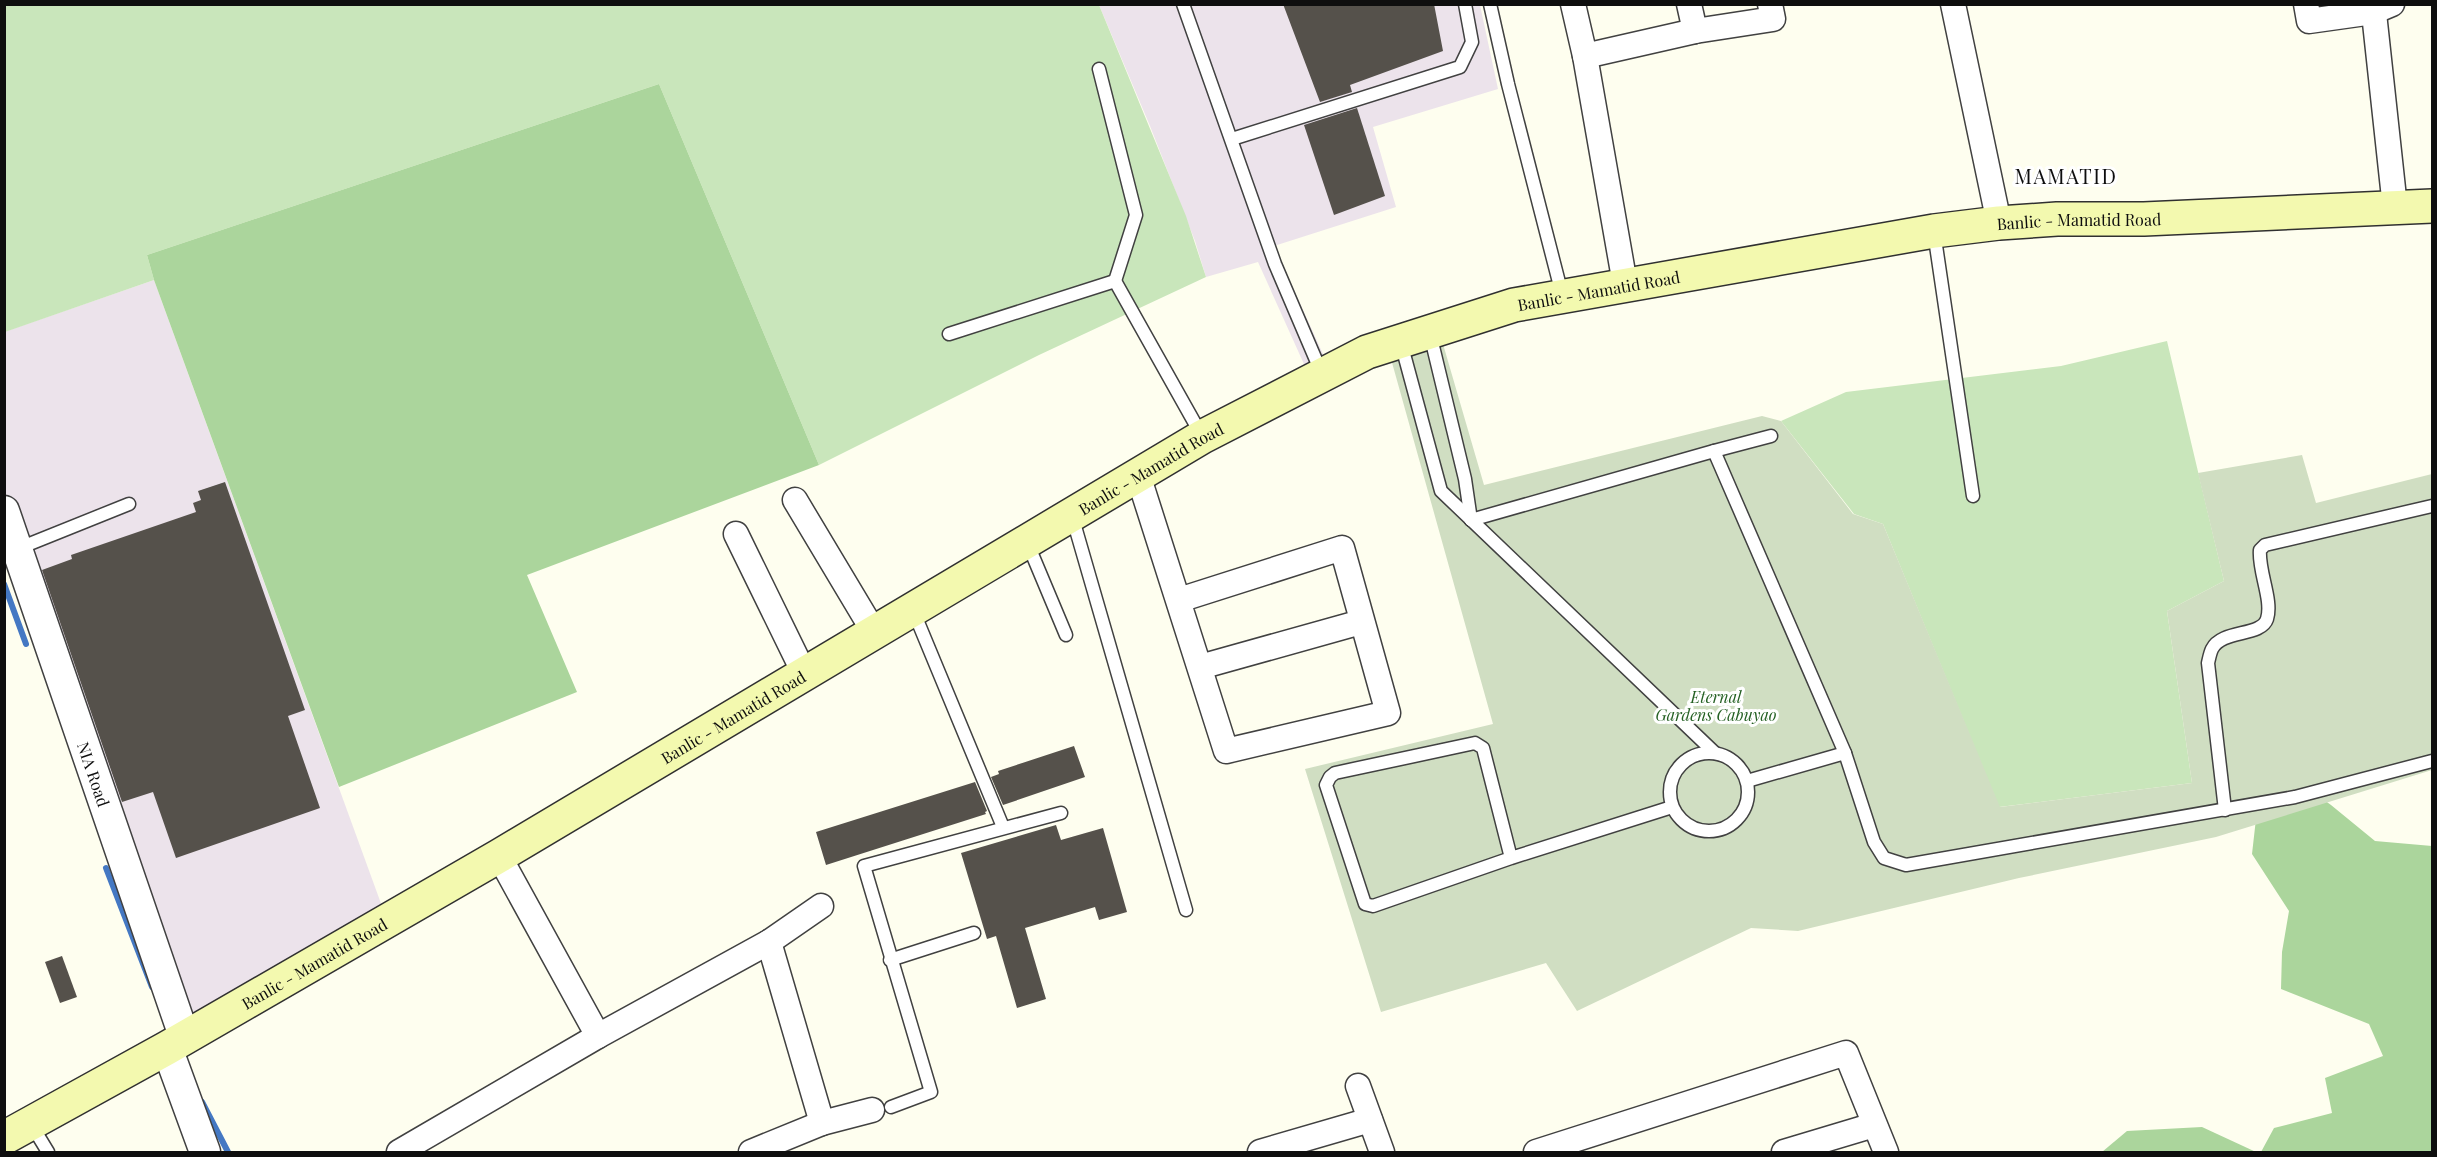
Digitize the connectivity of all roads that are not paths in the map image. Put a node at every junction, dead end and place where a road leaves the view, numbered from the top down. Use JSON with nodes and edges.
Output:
{"nodes":[{"id":1,"x":1183,"y":4,"type":"edge"},
{"id":2,"x":1465,"y":4,"type":"edge"},
{"id":3,"x":1490,"y":4,"type":"edge"},
{"id":4,"x":1574,"y":4,"type":"edge"},
{"id":5,"x":1689,"y":4,"type":"edge"},
{"id":6,"x":1770,"y":4,"type":"edge"},
{"id":7,"x":1953,"y":4,"type":"edge"},
{"id":8,"x":2306,"y":4,"type":"edge"},
{"id":9,"x":2379,"y":7,"type":"edge"},
{"id":10,"x":1695,"y":31,"type":"junction"},
{"id":11,"x":1586,"y":57,"type":"junction"},
{"id":12,"x":1099,"y":69,"type":"dead end"},
{"id":13,"x":1232,"y":139,"type":"junction"},
{"id":14,"x":2433,"y":206,"type":"edge"},
{"id":15,"x":2395,"y":207,"type":"junction"},
{"id":16,"x":1999,"y":222,"type":"junction"},
{"id":17,"x":1934,"y":231,"type":"junction"},
{"id":18,"x":1115,"y":281,"type":"junction"},
{"id":19,"x":1625,"y":284,"type":"junction"},
{"id":20,"x":1563,"y":295,"type":"junction"},
{"id":21,"x":949,"y":334,"type":"dead end"},
{"id":22,"x":1415,"y":337,"type":"junction"},
{"id":23,"x":1322,"y":375,"type":"junction"},
{"id":24,"x":1202,"y":436,"type":"junction"},
{"id":25,"x":1771,"y":436,"type":"dead end"},
{"id":26,"x":1714,"y":451,"type":"junction"},
{"id":27,"x":1138,"y":475,"type":"junction"},
{"id":28,"x":1973,"y":496,"type":"dead end"},
{"id":29,"x":795,"y":500,"type":"dead end"},
{"id":30,"x":129,"y":504,"type":"dead end"},
{"id":31,"x":2433,"y":506,"type":"edge"},
{"id":32,"x":4,"y":511,"type":"edge"},
{"id":33,"x":1071,"y":514,"type":"junction"},
{"id":34,"x":1471,"y":520,"type":"junction"},
{"id":35,"x":736,"y":534,"type":"dead end"},
{"id":36,"x":1026,"y":541,"type":"junction"},
{"id":37,"x":17,"y":549,"type":"junction"},
{"id":38,"x":1179,"y":600,"type":"junction"},
{"id":39,"x":913,"y":609,"type":"junction"},
{"id":40,"x":1361,"y":622,"type":"junction"},
{"id":41,"x":874,"y":632,"type":"junction"},
{"id":42,"x":1066,"y":635,"type":"dead end"},
{"id":43,"x":1200,"y":667,"type":"junction"},
{"id":44,"x":804,"y":673,"type":"junction"},
{"id":45,"x":1715,"y":753,"type":"junction"},
{"id":46,"x":1845,"y":753,"type":"junction"},
{"id":47,"x":2433,"y":761,"type":"edge"},
{"id":48,"x":1747,"y":781,"type":"junction"},
{"id":49,"x":1672,"y":807,"type":"junction"},
{"id":50,"x":2225,"y":810,"type":"junction"},
{"id":51,"x":1061,"y":813,"type":"dead end"},
{"id":52,"x":1003,"y":827,"type":"junction"},
{"id":53,"x":499,"y":856,"type":"junction"},
{"id":54,"x":1511,"y":858,"type":"junction"},
{"id":55,"x":821,"y":906,"type":"dead end"},
{"id":56,"x":1186,"y":910,"type":"dead end"},
{"id":57,"x":974,"y":933,"type":"dead end"},
{"id":58,"x":769,"y":942,"type":"junction"},
{"id":59,"x":891,"y":960,"type":"junction"},
{"id":60,"x":598,"y":1036,"type":"junction"},
{"id":61,"x":175,"y":1042,"type":"junction"},
{"id":62,"x":1358,"y":1086,"type":"dead end"},
{"id":63,"x":882,"y":1109,"type":"joint"},
{"id":64,"x":1370,"y":1120,"type":"junction"},
{"id":65,"x":822,"y":1123,"type":"junction"},
{"id":66,"x":1874,"y":1125,"type":"junction"},
{"id":67,"x":18,"y":1131,"type":"edge"},
{"id":68,"x":48,"y":1152,"type":"edge"},
{"id":69,"x":205,"y":1152,"type":"edge"},
{"id":70,"x":399,"y":1152,"type":"edge"},
{"id":71,"x":751,"y":1152,"type":"edge"},
{"id":72,"x":1260,"y":1152,"type":"edge"},
{"id":73,"x":1382,"y":1152,"type":"edge"},
{"id":74,"x":1536,"y":1152,"type":"edge"},
{"id":75,"x":1784,"y":1152,"type":"edge"},
{"id":76,"x":1886,"y":1152,"type":"edge"}],
"edges":[{"from":1,"to":13,"type":"lane"},
{"from":2,"to":13,"type":"lane"},
{"from":3,"to":20,"type":"lane"},
{"from":4,"to":11,"type":"street"},
{"from":5,"to":10,"type":"street"},
{"from":6,"to":10,"type":"street"},
{"from":7,"to":16,"type":"street"},
{"from":8,"to":9,"type":"street"},
{"from":9,"to":15,"type":"street"},
{"from":10,"to":11,"type":"street"},
{"from":11,"to":19,"type":"street"},
{"from":12,"to":18,"type":"lane"},
{"from":13,"to":23,"type":"lane"},
{"from":14,"to":15,"type":"main road","name":"Banlic - Mamatid Road"},
{"from":15,"to":16,"type":"main road","name":"Banlic - Mamatid Road"},
{"from":16,"to":17,"type":"main road","name":"Banlic - Mamatid Road"},
{"from":17,"to":19,"type":"main road","name":"Banlic - Mamatid Road"},
{"from":17,"to":28,"type":"lane"},
{"from":18,"to":21,"type":"lane"},
{"from":18,"to":24,"type":"lane"},
{"from":19,"to":20,"type":"main road","name":"Banlic - Mamatid Road"},
{"from":20,"to":22,"type":"main road","name":"Banlic - Mamatid Road"},
{"from":22,"to":23,"type":"main road","name":"Banlic - Mamatid Road"},
{"from":22,"to":34,"type":"lane"},
{"from":22,"to":34,"type":"lane"},
{"from":23,"to":24,"type":"main road","name":"Banlic - Mamatid Road"},
{"from":24,"to":27,"type":"main road","name":"Banlic - Mamatid Road"},
{"from":25,"to":26,"type":"lane"},
{"from":26,"to":34,"type":"lane"},
{"from":26,"to":46,"type":"lane"},
{"from":27,"to":33,"type":"main road","name":"Banlic - Mamatid Road"},
{"from":27,"to":38,"type":"street"},
{"from":29,"to":41,"type":"street"},
{"from":30,"to":37,"type":"lane"},
{"from":31,"to":50,"type":"lane"},
{"from":32,"to":37,"type":"street","name":"NIA Road"},
{"from":33,"to":36,"type":"main road","name":"Banlic - Mamatid Road"},
{"from":33,"to":56,"type":"lane"},
{"from":34,"to":45,"type":"lane"},
{"from":35,"to":44,"type":"street"},
{"from":36,"to":39,"type":"main road","name":"Banlic - Mamatid Road"},
{"from":36,"to":42,"type":"lane"},
{"from":37,"to":61,"type":"street","name":"NIA Road"},
{"from":38,"to":40,"type":"street"},
{"from":38,"to":43,"type":"street"},
{"from":39,"to":41,"type":"main road","name":"Banlic - Mamatid Road"},
{"from":39,"to":52,"type":"lane"},
{"from":40,"to":43,"type":"street"},
{"from":40,"to":43,"type":"street"},
{"from":41,"to":44,"type":"main road","name":"Banlic - Mamatid Road"},
{"from":44,"to":53,"type":"main road","name":"Banlic - Mamatid Road"},
{"from":45,"to":48,"type":"lane"},
{"from":45,"to":49,"type":"lane"},
{"from":46,"to":48,"type":"lane"},
{"from":46,"to":50,"type":"lane"},
{"from":47,"to":50,"type":"lane"},
{"from":48,"to":49,"type":"lane"},
{"from":49,"to":54,"type":"lane"},
{"from":51,"to":52,"type":"lane"},
{"from":52,"to":59,"type":"lane"},
{"from":53,"to":60,"type":"street"},
{"from":53,"to":61,"type":"main road","name":"Banlic - Mamatid Road"},
{"from":54,"to":54,"type":"lane"},
{"from":55,"to":58,"type":"street"},
{"from":57,"to":59,"type":"lane"},
{"from":58,"to":60,"type":"street"},
{"from":58,"to":65,"type":"street"},
{"from":59,"to":63,"type":"lane"},
{"from":60,"to":70,"type":"street"},
{"from":61,"to":67,"type":"main road","name":"Banlic - Mamatid Road"},
{"from":61,"to":69,"type":"street","name":"NIA Road"},
{"from":62,"to":64,"type":"street"},
{"from":63,"to":65,"type":"street"},
{"from":64,"to":72,"type":"street"},
{"from":64,"to":73,"type":"street"},
{"from":65,"to":71,"type":"street"},
{"from":66,"to":74,"type":"street"},
{"from":66,"to":75,"type":"street"},
{"from":66,"to":76,"type":"street"},
{"from":67,"to":68,"type":"lane"}]}
